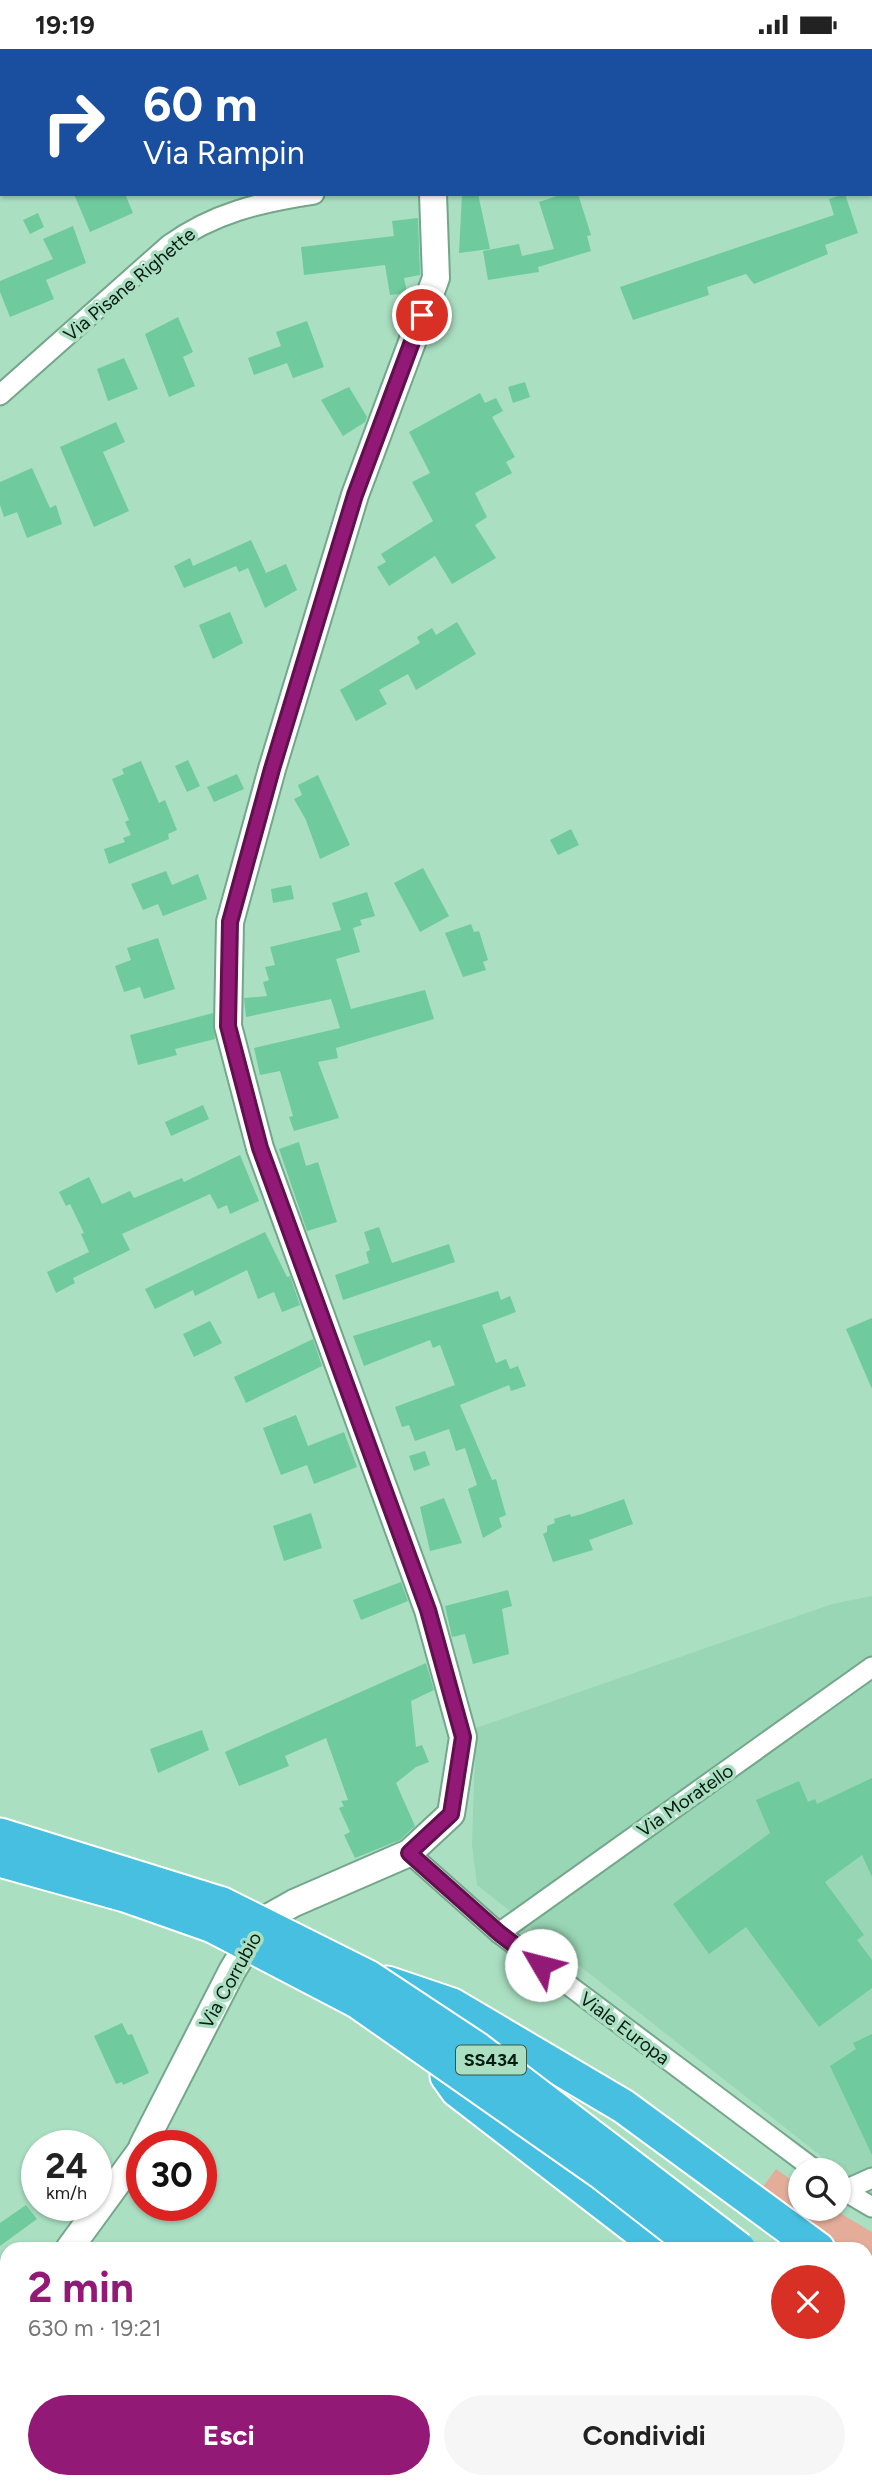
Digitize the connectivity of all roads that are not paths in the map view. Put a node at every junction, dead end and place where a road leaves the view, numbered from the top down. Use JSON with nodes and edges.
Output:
{"nodes":[{"id":1,"x":301,"y":196,"type":"edge"},
{"id":2,"x":433,"y":196,"type":"edge"},
{"id":3,"x":0,"y":395,"type":"edge"},
{"id":4,"x":872,"y":1667,"type":"edge"},
{"id":5,"x":0,"y":1835,"type":"edge"},
{"id":6,"x":409,"y":1853,"type":"junction"},
{"id":7,"x":0,"y":1860,"type":"edge"},
{"id":8,"x":217,"y":1915,"type":"junction"},
{"id":9,"x":499,"y":1933,"type":"junction"},
{"id":10,"x":368,"y":1977,"type":"junction"},
{"id":11,"x":427,"y":2049,"type":"junction"},
{"id":12,"x":152,"y":2130,"type":"edge"},
{"id":13,"x":799,"y":2158,"type":"edge"},
{"id":14,"x":126,"y":2170,"type":"edge"},
{"id":15,"x":872,"y":2178,"type":"edge"},
{"id":16,"x":851,"y":2185,"type":"edge"},
{"id":17,"x":851,"y":2195,"type":"edge"},
{"id":18,"x":872,"y":2207,"type":"edge"},
{"id":19,"x":74,"y":2242,"type":"edge"},
{"id":20,"x":654,"y":2242,"type":"edge"},
{"id":21,"x":691,"y":2242,"type":"edge"},
{"id":22,"x":730,"y":2242,"type":"edge"},
{"id":23,"x":808,"y":2242,"type":"edge"}],
"edges":[{"from":1,"to":3,"type":"street","name":"Via Pisane Righette"},
{"from":2,"to":6,"type":"street","name":"Via Corrubio"},
{"from":4,"to":9,"type":"street","name":"Via Moratello"},
{"from":5,"to":8,"type":"highway","number":"SS434"},
{"from":6,"to":9,"type":"street","name":"Viale Europa"},
{"from":6,"to":12,"type":"street","name":"Via Corrubio"},
{"from":7,"to":8,"type":"highway","number":"SS434"},
{"from":8,"to":10,"type":"highway","number":"SS434","bridge":true},
{"from":8,"to":11,"type":"highway","number":"SS434","bridge":true},
{"from":9,"to":13,"type":"street","name":"Viale Europa"},
{"from":10,"to":22,"type":"highway","number":"SS434","bridge":true},
{"from":10,"to":23,"type":"highway","bridge":true},
{"from":11,"to":20,"type":"highway","bridge":true},
{"from":11,"to":21,"type":"highway","number":"SS434","bridge":true},
{"from":14,"to":19,"type":"street","name":"Via Corrubio"},
{"from":15,"to":16,"type":"street"},
{"from":17,"to":18,"type":"street"}]}
